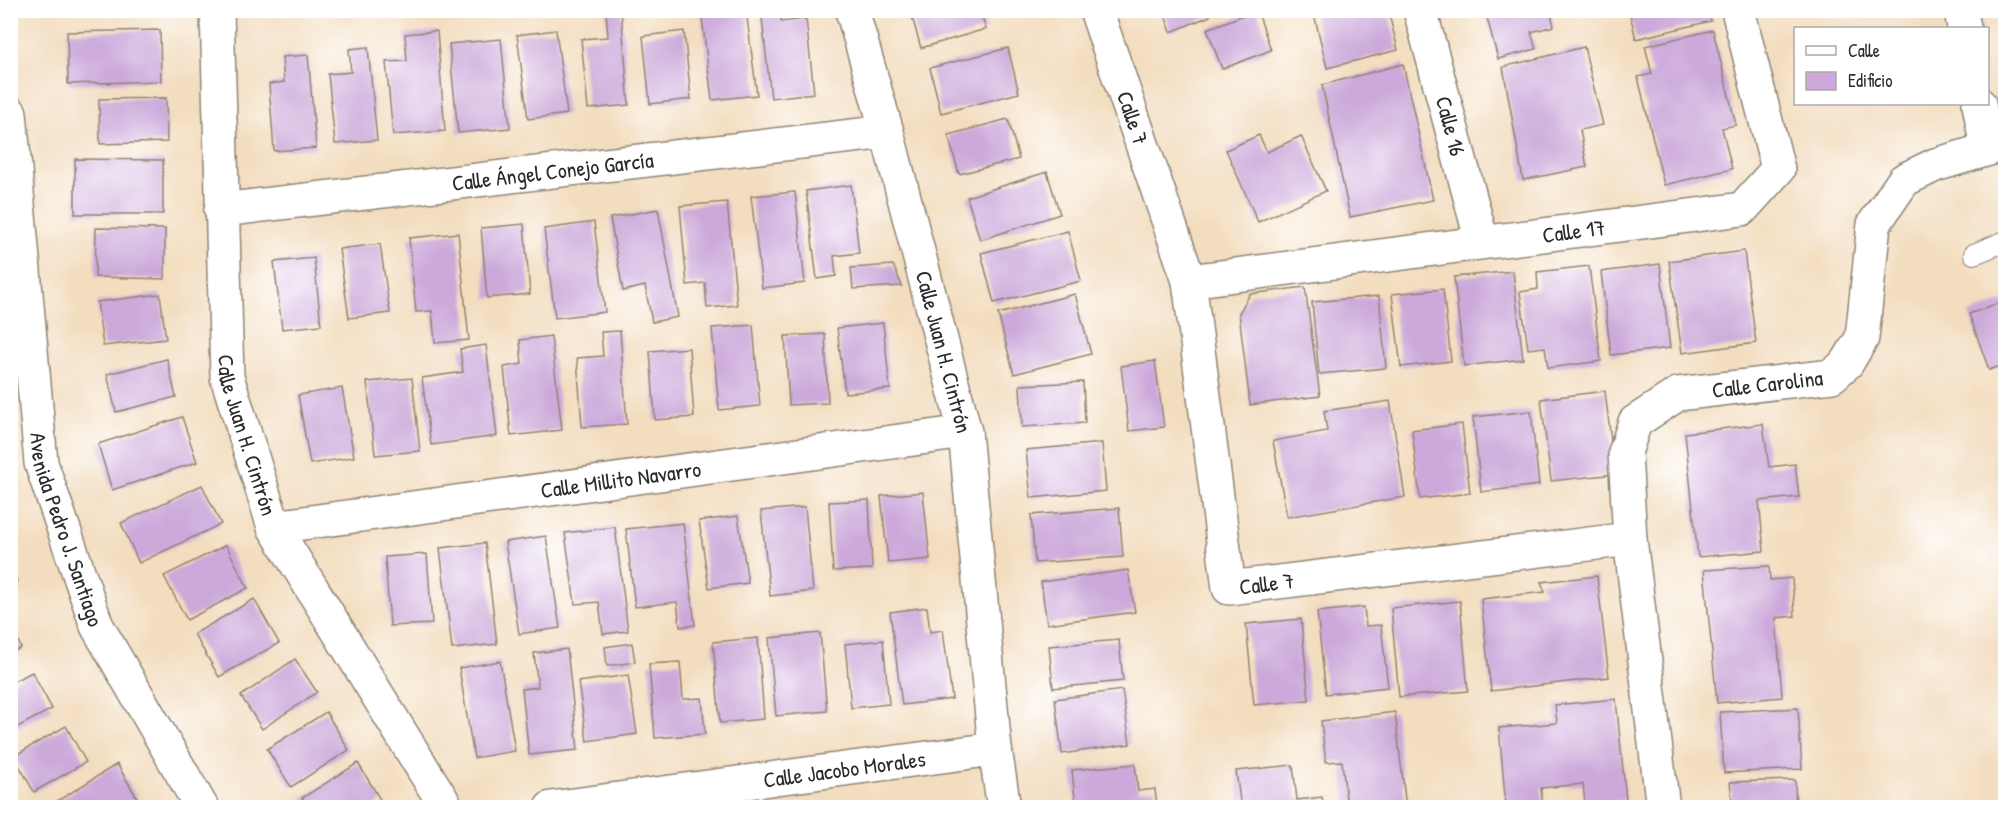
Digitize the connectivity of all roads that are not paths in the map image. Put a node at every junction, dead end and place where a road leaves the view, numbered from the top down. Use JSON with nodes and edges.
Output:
{"nodes":[{"id":1,"x":217,"y":10,"type":"edge"},
{"id":2,"x":852,"y":10,"type":"edge"},
{"id":3,"x":1096,"y":10,"type":"edge"},
{"id":4,"x":1420,"y":10,"type":"edge"},
{"id":5,"x":1738,"y":10,"type":"edge"},
{"id":6,"x":1960,"y":10,"type":"edge"},
{"id":7,"x":1964,"y":27,"type":"edge"},
{"id":8,"x":1979,"y":105,"type":"edge"},
{"id":9,"x":10,"y":113,"type":"edge"},
{"id":10,"x":887,"y":132,"type":"junction"},
{"id":11,"x":1996,"y":146,"type":"edge"},
{"id":12,"x":221,"y":210,"type":"junction"},
{"id":13,"x":2006,"y":241,"type":"edge"},
{"id":14,"x":1482,"y":242,"type":"junction"},
{"id":15,"x":1974,"y":254,"type":"dead end"},
{"id":16,"x":1189,"y":281,"type":"junction"},
{"id":17,"x":965,"y":432,"type":"junction"},
{"id":18,"x":274,"y":527,"type":"junction"},
{"id":19,"x":1630,"y":539,"type":"junction"},
{"id":20,"x":995,"y":748,"type":"junction"},
{"id":21,"x":202,"y":807,"type":"edge"},
{"id":22,"x":447,"y":807,"type":"edge"},
{"id":23,"x":551,"y":807,"type":"edge"},
{"id":24,"x":1004,"y":807,"type":"edge"},
{"id":25,"x":1663,"y":807,"type":"edge"}],
"edges":[{"from":1,"to":12,"type":"street","name":"Calle Juan H. Cintrón"},
{"from":2,"to":10,"type":"street","name":"Calle Juan H. Cintrón"},
{"from":3,"to":16,"type":"street","name":"Calle 7"},
{"from":4,"to":14,"type":"street","name":"Calle 16"},
{"from":5,"to":14,"type":"street","name":"Calle 17"},
{"from":6,"to":7,"type":"street"},
{"from":8,"to":11,"type":"street"},
{"from":9,"to":21,"type":"street","name":"Avenida Pedro J. Santiago"},
{"from":10,"to":12,"type":"street","name":"Calle Ángel Conejo García"},
{"from":10,"to":17,"type":"street","name":"Calle Juan H. Cintrón"},
{"from":11,"to":19,"type":"street","name":"Calle Carolina"},
{"from":12,"to":18,"type":"street","name":"Calle Juan H. Cintrón"},
{"from":13,"to":15,"type":"lane"},
{"from":14,"to":16,"type":"street","name":"Calle 17"},
{"from":16,"to":19,"type":"street","name":"Calle 7"},
{"from":17,"to":18,"type":"street","name":"Calle Millito Navarro"},
{"from":17,"to":20,"type":"street","name":"Calle Juan H. Cintrón"},
{"from":18,"to":22,"type":"street","name":"Calle Juan H. Cintrón"},
{"from":19,"to":25,"type":"street"},
{"from":20,"to":23,"type":"street","name":"Calle Jacobo Morales"},
{"from":20,"to":24,"type":"street","name":"Calle Juan H. Cintrón"}]}
